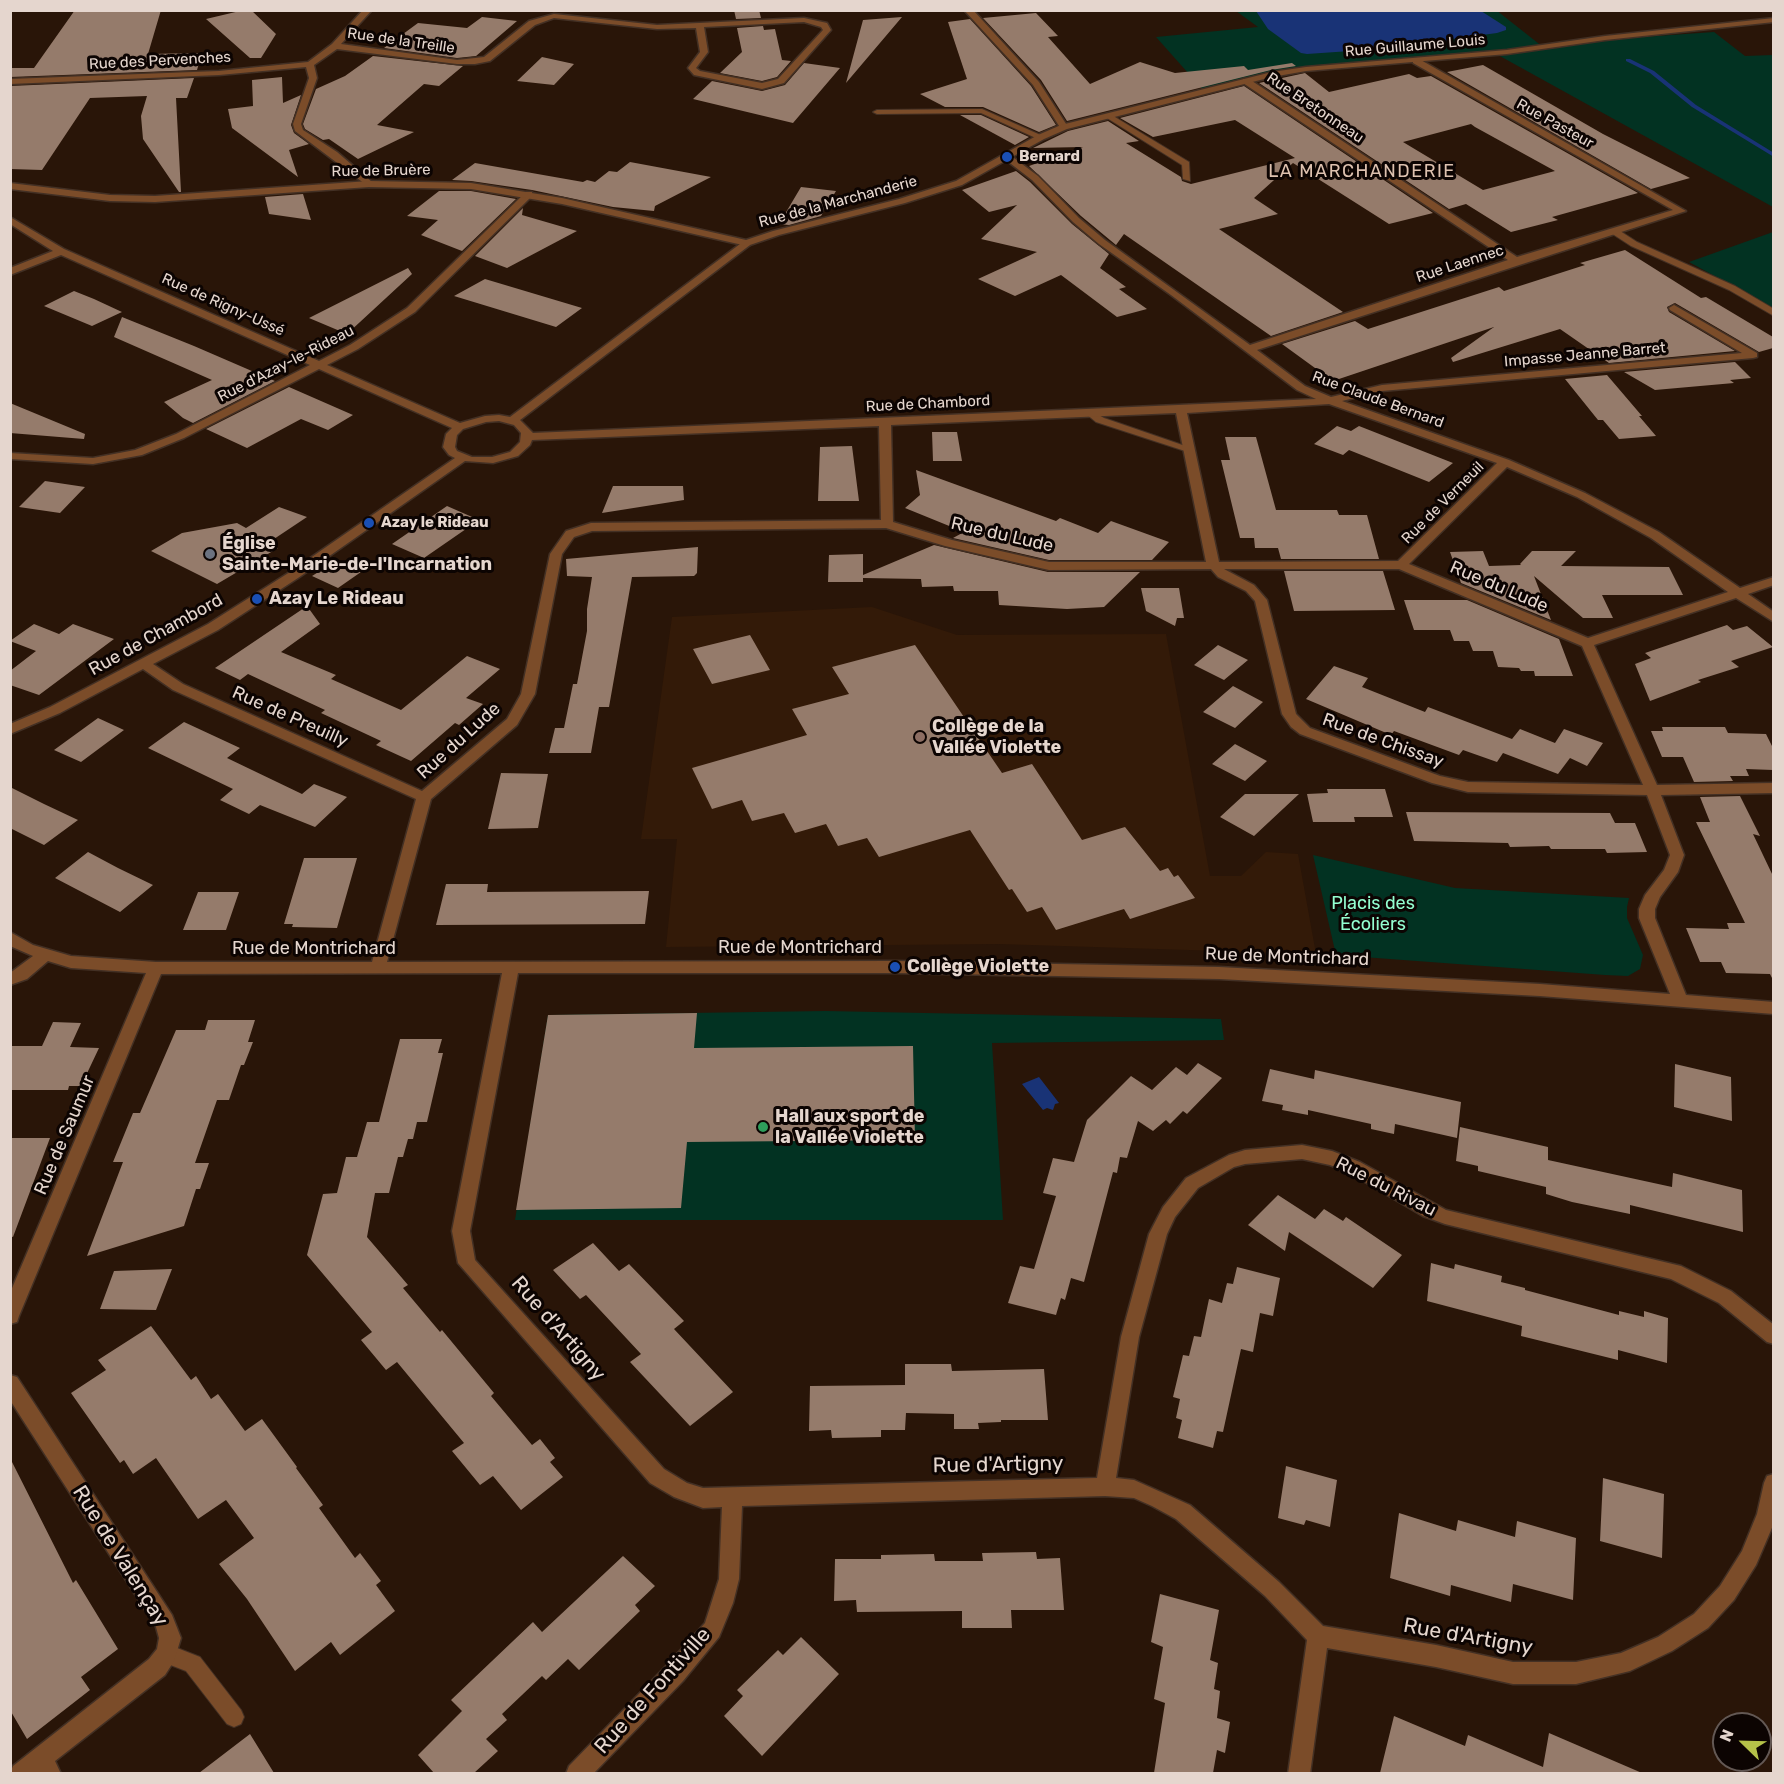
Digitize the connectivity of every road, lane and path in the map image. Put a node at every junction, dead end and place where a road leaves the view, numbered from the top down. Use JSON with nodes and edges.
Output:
{"nodes":[{"id":1,"x":368,"y":10,"type":"edge"},
{"id":2,"x":968,"y":10,"type":"edge"},
{"id":3,"x":1773,"y":20,"type":"edge"},
{"id":4,"x":700,"y":26,"type":"junction"},
{"id":5,"x":335,"y":46,"type":"junction"},
{"id":6,"x":1416,"y":61,"type":"junction"},
{"id":7,"x":310,"y":64,"type":"junction"},
{"id":8,"x":1246,"y":81,"type":"junction"},
{"id":9,"x":10,"y":82,"type":"edge"},
{"id":10,"x":877,"y":112,"type":"dead end"},
{"id":11,"x":1110,"y":116,"type":"junction"},
{"id":12,"x":1064,"y":128,"type":"junction"},
{"id":13,"x":1041,"y":137,"type":"junction"},
{"id":14,"x":1006,"y":157,"type":"junction"},
{"id":15,"x":1187,"y":179,"type":"dead end"},
{"id":16,"x":369,"y":184,"type":"junction"},
{"id":17,"x":10,"y":186,"type":"edge"},
{"id":18,"x":529,"y":194,"type":"junction"},
{"id":19,"x":1681,"y":211,"type":"joint"},
{"id":20,"x":10,"y":220,"type":"edge"},
{"id":21,"x":1614,"y":231,"type":"junction"},
{"id":22,"x":747,"y":243,"type":"junction"},
{"id":23,"x":61,"y":250,"type":"junction"},
{"id":24,"x":1516,"y":261,"type":"junction"},
{"id":25,"x":10,"y":272,"type":"edge"},
{"id":26,"x":1674,"y":308,"type":"dead end"},
{"id":27,"x":1773,"y":313,"type":"edge"},
{"id":28,"x":1248,"y":349,"type":"junction"},
{"id":29,"x":320,"y":364,"type":"junction"},
{"id":30,"x":1330,"y":401,"type":"junction"},
{"id":31,"x":1181,"y":409,"type":"junction"},
{"id":32,"x":1090,"y":413,"type":"junction"},
{"id":33,"x":512,"y":421,"type":"junction"},
{"id":34,"x":885,"y":423,"type":"junction"},
{"id":35,"x":459,"y":427,"type":"junction"},
{"id":36,"x":528,"y":437,"type":"junction"},
{"id":37,"x":1189,"y":449,"type":"junction"},
{"id":38,"x":10,"y":456,"type":"edge"},
{"id":39,"x":462,"y":458,"type":"junction"},
{"id":40,"x":1505,"y":462,"type":"junction"},
{"id":41,"x":887,"y":524,"type":"junction"},
{"id":42,"x":1213,"y":564,"type":"junction"},
{"id":43,"x":1401,"y":565,"type":"junction"},
{"id":44,"x":1773,"y":580,"type":"edge"},
{"id":45,"x":1739,"y":592,"type":"junction"},
{"id":46,"x":1773,"y":618,"type":"edge"},
{"id":47,"x":1587,"y":643,"type":"junction"},
{"id":48,"x":145,"y":664,"type":"junction"},
{"id":49,"x":10,"y":730,"type":"edge"},
{"id":50,"x":1773,"y":788,"type":"edge"},
{"id":51,"x":1651,"y":790,"type":"junction"},
{"id":52,"x":424,"y":797,"type":"junction"},
{"id":53,"x":10,"y":938,"type":"edge"},
{"id":54,"x":44,"y":955,"type":"junction"},
{"id":55,"x":156,"y":968,"type":"junction"},
{"id":56,"x":378,"y":968,"type":"junction"},
{"id":57,"x":511,"y":969,"type":"junction"},
{"id":58,"x":10,"y":980,"type":"edge"},
{"id":59,"x":1680,"y":1000,"type":"junction"},
{"id":60,"x":1773,"y":1008,"type":"edge"},
{"id":61,"x":10,"y":1316,"type":"edge"},
{"id":62,"x":1773,"y":1336,"type":"edge"},
{"id":63,"x":10,"y":1383,"type":"edge"},
{"id":64,"x":1773,"y":1483,"type":"edge"},
{"id":65,"x":1105,"y":1487,"type":"junction"},
{"id":66,"x":732,"y":1496,"type":"junction"},
{"id":67,"x":1318,"y":1636,"type":"junction"},
{"id":68,"x":167,"y":1654,"type":"junction"},
{"id":69,"x":234,"y":1717,"type":"dead end"},
{"id":70,"x":46,"y":1766,"type":"edge"},
{"id":71,"x":21,"y":1773,"type":"edge"},
{"id":72,"x":577,"y":1773,"type":"edge"},
{"id":73,"x":1299,"y":1773,"type":"edge"}],
"edges":[{"from":1,"to":5,"type":"street"},
{"from":2,"to":12,"type":"street"},
{"from":3,"to":6,"type":"street","name":"Rue Guillaume Louis"},
{"from":4,"to":4,"type":"street","name":"Rue de la Treille"},
{"from":4,"to":5,"type":"street","name":"Rue de la Treille"},
{"from":5,"to":7,"type":"street"},
{"from":6,"to":8,"type":"street","name":"Rue Guillaume Louis"},
{"from":6,"to":19,"type":"street","name":"Rue Pasteur"},
{"from":7,"to":9,"type":"street","name":"Rue des Pervenches"},
{"from":7,"to":16,"type":"street"},
{"from":8,"to":11,"type":"street","name":"Rue Guillaume Louis"},
{"from":8,"to":24,"type":"street","name":"Rue Bretonneau"},
{"from":10,"to":13,"type":"lane"},
{"from":11,"to":12,"type":"street","name":"Rue Guillaume Louis"},
{"from":11,"to":15,"type":"lane"},
{"from":12,"to":13,"type":"street","name":"Rue de la Marchanderie"},
{"from":13,"to":14,"type":"street","name":"Rue de la Marchanderie"},
{"from":14,"to":22,"type":"street","name":"Rue de la Marchanderie"},
{"from":14,"to":28,"type":"street","name":"Rue Claude Bernard"},
{"from":16,"to":17,"type":"street","name":"Rue de Bruère"},
{"from":16,"to":18,"type":"street","name":"Rue de Bruère"},
{"from":18,"to":22,"type":"street","name":"Rue de Bruère"},
{"from":18,"to":29,"type":"street","name":"Rue d'Azay-le-Rideau"},
{"from":19,"to":21,"type":"street","name":"Rue Laennec"},
{"from":20,"to":23,"type":"street","name":"Rue de Rigny-Ussé"},
{"from":21,"to":24,"type":"street","name":"Rue Laennec"},
{"from":21,"to":27,"type":"lane"},
{"from":22,"to":33,"type":"street","name":"Rue de la Marchanderie"},
{"from":23,"to":25,"type":"street"},
{"from":23,"to":29,"type":"street","name":"Rue de Rigny-Ussé"},
{"from":24,"to":28,"type":"street","name":"Rue Laennec"},
{"from":26,"to":30,"type":"street","name":"Impasse Jeanne Barret"},
{"from":28,"to":30,"type":"street","name":"Rue Claude Bernard"},
{"from":29,"to":35,"type":"street","name":"Rue de Rigny-Ussé"},
{"from":29,"to":38,"type":"street","name":"Rue d'Azay-le-Rideau"},
{"from":30,"to":31,"type":"street","name":"Rue de Chambord"},
{"from":30,"to":40,"type":"street","name":"Rue Claude Bernard"},
{"from":31,"to":32,"type":"street","name":"Rue de Chambord"},
{"from":31,"to":37,"type":"street"},
{"from":32,"to":34,"type":"street","name":"Rue de Chambord"},
{"from":32,"to":37,"type":"lane"},
{"from":33,"to":35,"type":"street"},
{"from":33,"to":36,"type":"street"},
{"from":34,"to":36,"type":"street","name":"Rue de Chambord"},
{"from":34,"to":41,"type":"street"},
{"from":35,"to":39,"type":"street"},
{"from":36,"to":39,"type":"street"},
{"from":37,"to":42,"type":"street"},
{"from":39,"to":48,"type":"street","name":"Rue de Chambord"},
{"from":40,"to":43,"type":"street","name":"Rue de Verneuil"},
{"from":40,"to":45,"type":"street","name":"Rue Claude Bernard"},
{"from":41,"to":42,"type":"street","name":"Rue du Lude"},
{"from":41,"to":52,"type":"street","name":"Rue du Lude"},
{"from":42,"to":43,"type":"street","name":"Rue du Lude"},
{"from":42,"to":51,"type":"street","name":"Rue de Chissay"},
{"from":43,"to":47,"type":"street","name":"Rue du Lude"},
{"from":44,"to":45,"type":"street"},
{"from":45,"to":46,"type":"street","name":"Rue Claude Bernard"},
{"from":45,"to":47,"type":"street"},
{"from":47,"to":51,"type":"street"},
{"from":48,"to":49,"type":"street","name":"Rue de Chambord"},
{"from":48,"to":52,"type":"street","name":"Rue de Preuilly"},
{"from":50,"to":51,"type":"street","name":"Rue de Chissay"},
{"from":51,"to":59,"type":"street"},
{"from":52,"to":56,"type":"street","name":"Rue du Lude"},
{"from":53,"to":54,"type":"street","name":"Rue de Montrichard"},
{"from":54,"to":55,"type":"street","name":"Rue de Montrichard"},
{"from":54,"to":58,"type":"street"},
{"from":55,"to":56,"type":"street","name":"Rue de Montrichard"},
{"from":55,"to":61,"type":"street","name":"Rue de Saumur"},
{"from":56,"to":57,"type":"street","name":"Rue de Montrichard"},
{"from":57,"to":59,"type":"street","name":"Rue de Montrichard"},
{"from":57,"to":66,"type":"street","name":"Rue d'Artigny"},
{"from":59,"to":60,"type":"street","name":"Rue de Montrichard"},
{"from":62,"to":65,"type":"street","name":"Rue du Rivau"},
{"from":63,"to":68,"type":"street","name":"Rue de Valençay"},
{"from":64,"to":67,"type":"street","name":"Rue d'Artigny"},
{"from":65,"to":66,"type":"street","name":"Rue d'Artigny"},
{"from":65,"to":67,"type":"street","name":"Rue d'Artigny"},
{"from":66,"to":72,"type":"street","name":"Rue de Fontiville"},
{"from":67,"to":73,"type":"street"},
{"from":68,"to":69,"type":"lane"},
{"from":68,"to":70,"type":"street"},
{"from":70,"to":71,"type":"street"}]}
